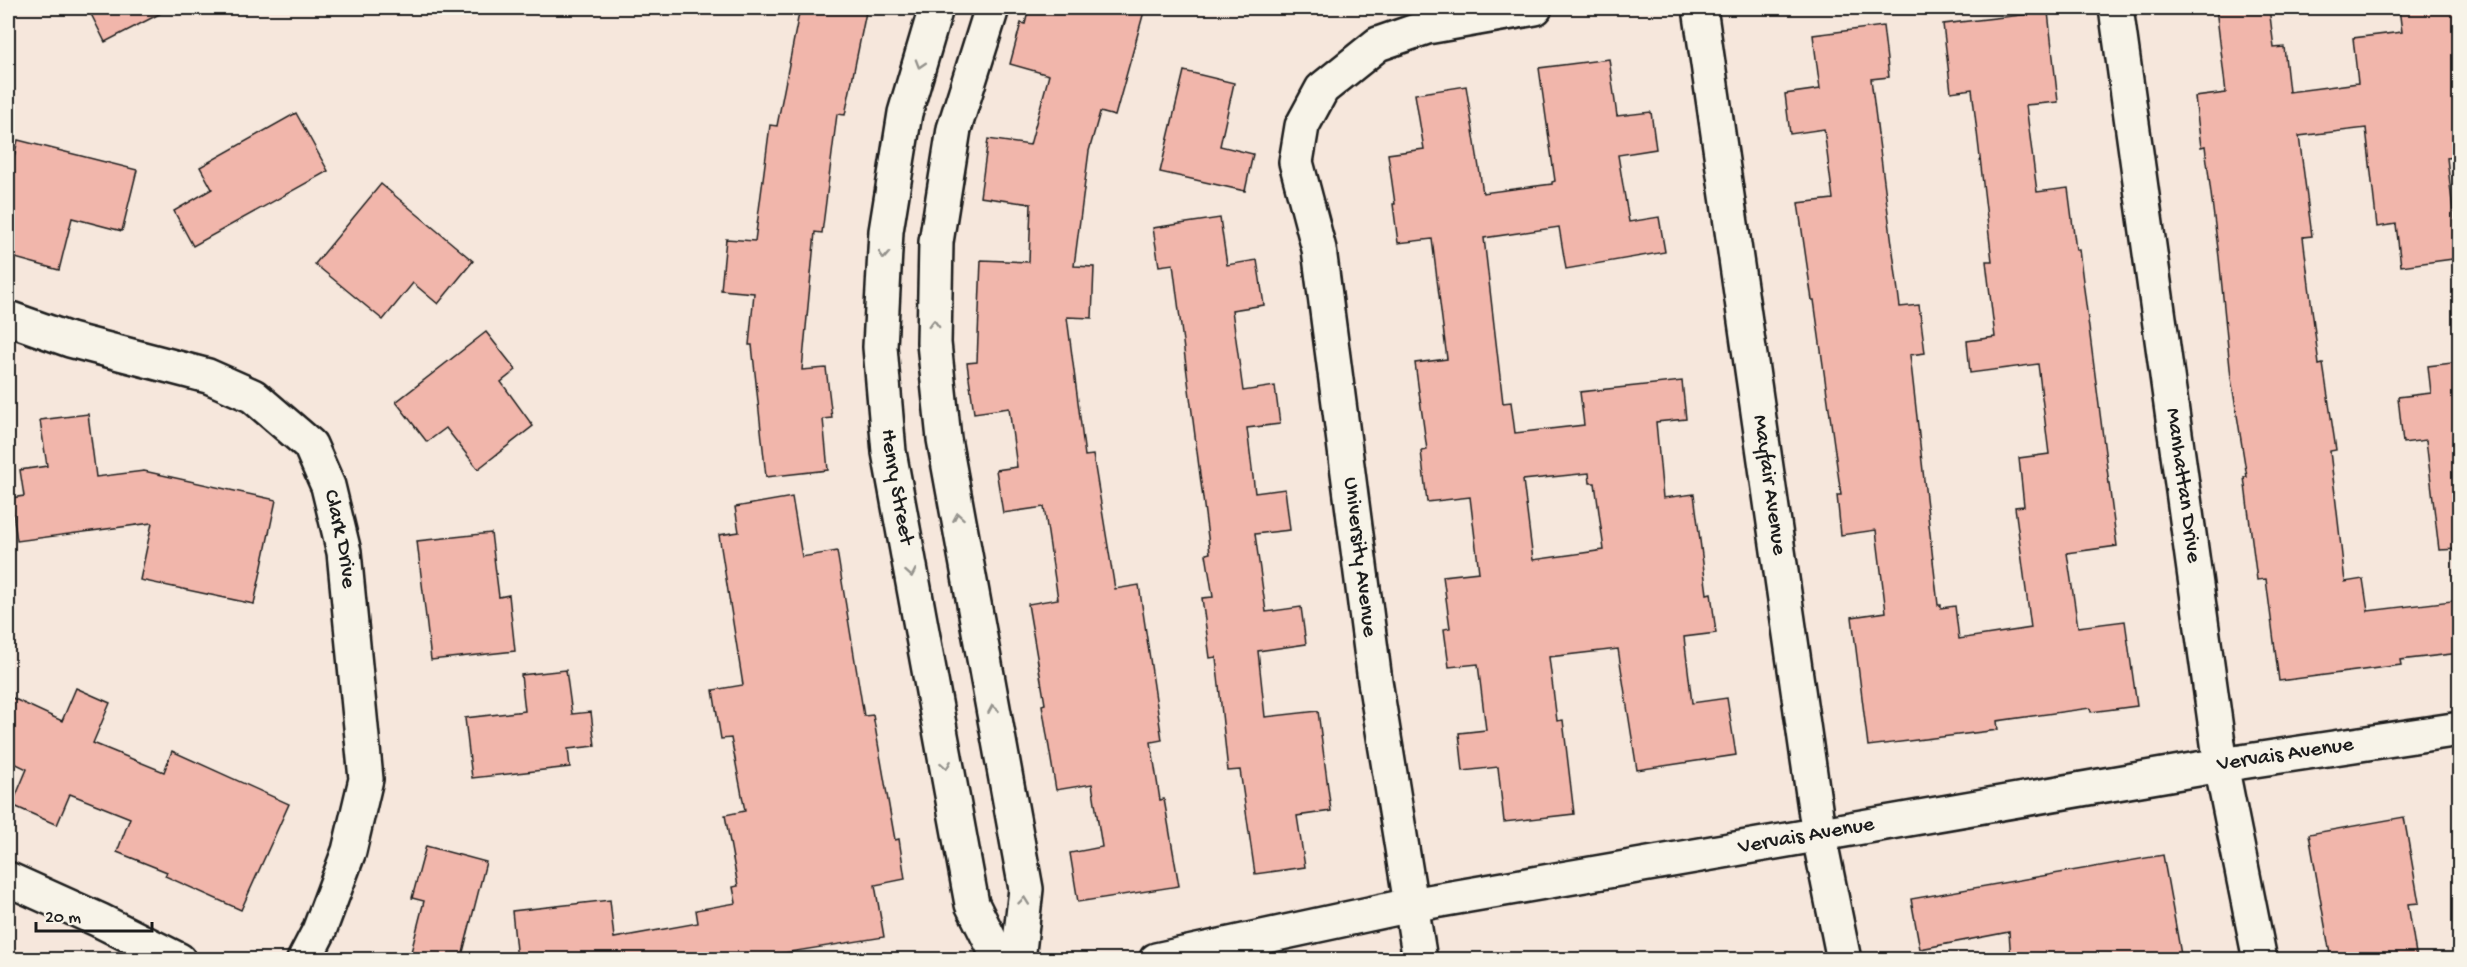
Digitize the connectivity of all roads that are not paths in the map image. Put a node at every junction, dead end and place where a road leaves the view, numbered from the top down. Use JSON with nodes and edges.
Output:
{"nodes":[{"id":1,"x":936,"y":8,"type":"edge"},
{"id":2,"x":992,"y":8,"type":"edge"},
{"id":3,"x":1535,"y":8,"type":"edge"},
{"id":4,"x":1700,"y":8,"type":"edge"},
{"id":5,"x":2116,"y":8,"type":"edge"},
{"id":6,"x":8,"y":318,"type":"edge"},
{"id":7,"x":2460,"y":729,"type":"edge"},
{"id":8,"x":2221,"y":765,"type":"junction"},
{"id":9,"x":1819,"y":836,"type":"junction"},
{"id":10,"x":8,"y":879,"type":"edge"},
{"id":11,"x":1411,"y":905,"type":"junction"},
{"id":12,"x":178,"y":960,"type":"edge"},
{"id":13,"x":304,"y":960,"type":"edge"},
{"id":14,"x":1000,"y":960,"type":"edge"},
{"id":15,"x":1018,"y":960,"type":"edge"},
{"id":16,"x":1156,"y":960,"type":"edge"},
{"id":17,"x":1420,"y":960,"type":"edge"},
{"id":18,"x":1844,"y":960,"type":"edge"},
{"id":19,"x":2260,"y":960,"type":"edge"}],
"edges":[{"from":1,"to":14,"type":"street","name":"Henry Street","one_way":true},
{"from":15,"to":2,"type":"street","one_way":true},
{"from":3,"to":11,"type":"street","name":"University Avenue"},
{"from":4,"to":9,"type":"street","name":"Mayfair Avenue"},
{"from":5,"to":8,"type":"street","name":"Manhattan Drive"},
{"from":6,"to":13,"type":"street","name":"Clark Drive"},
{"from":7,"to":8,"type":"street","name":"Vervais Avenue"},
{"from":8,"to":9,"type":"street","name":"Vervais Avenue"},
{"from":8,"to":19,"type":"street","name":"Manhattan Drive"},
{"from":9,"to":11,"type":"street","name":"Vervais Avenue"},
{"from":9,"to":18,"type":"street","name":"Mayfair Avenue"},
{"from":10,"to":12,"type":"street"},
{"from":11,"to":16,"type":"street","name":"Vervais Avenue"},
{"from":11,"to":17,"type":"street","name":"University Avenue"}]}
